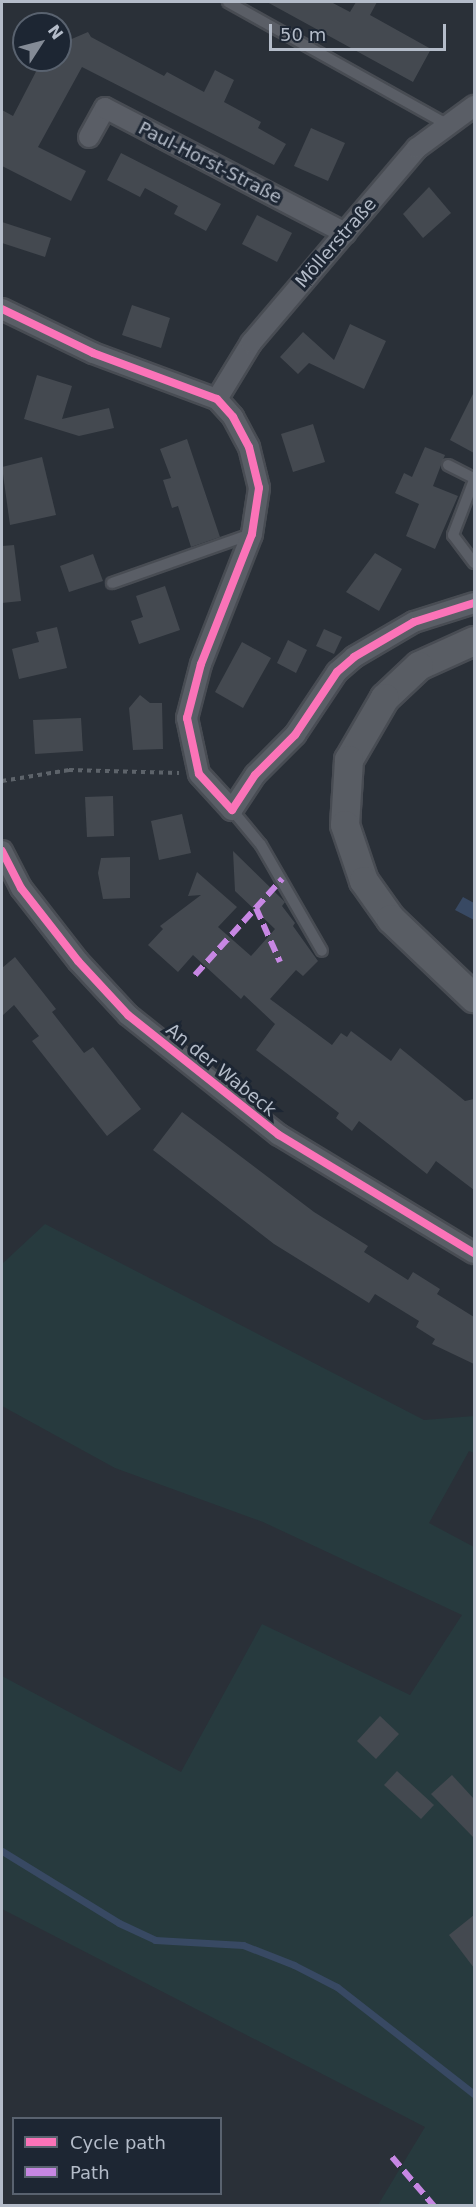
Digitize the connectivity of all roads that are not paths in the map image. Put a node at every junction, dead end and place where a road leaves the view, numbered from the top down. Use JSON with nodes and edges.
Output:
{"nodes":[{"id":1,"x":228,"y":2,"type":"edge"},
{"id":2,"x":474,"y":106,"type":"edge"},
{"id":3,"x":446,"y":124,"type":"junction"},
{"id":4,"x":89,"y":137,"type":"dead end"},
{"id":5,"x":345,"y":233,"type":"junction"},
{"id":6,"x":2,"y":309,"type":"edge"},
{"id":7,"x":217,"y":399,"type":"junction"},
{"id":8,"x":448,"y":465,"type":"dead end"},
{"id":9,"x":474,"y":479,"type":"edge"},
{"id":10,"x":252,"y":534,"type":"junction"},
{"id":11,"x":474,"y":563,"type":"edge"},
{"id":12,"x":112,"y":582,"type":"dead end"},
{"id":13,"x":474,"y":603,"type":"edge"},
{"id":14,"x":474,"y":642,"type":"edge"},
{"id":15,"x":232,"y":810,"type":"junction"},
{"id":16,"x":2,"y":851,"type":"edge"},
{"id":17,"x":322,"y":951,"type":"dead end"},
{"id":18,"x":474,"y":998,"type":"edge"},
{"id":19,"x":474,"y":1253,"type":"edge"}],
"edges":[{"from":1,"to":3,"type":"lane"},
{"from":2,"to":3,"type":"street","name":"Möllerstraße"},
{"from":3,"to":5,"type":"street","name":"Möllerstraße"},
{"from":4,"to":5,"type":"street","name":"Paul-Horst-Straße"},
{"from":5,"to":7,"type":"street","name":"Möllerstraße"},
{"from":6,"to":7,"type":"street"},
{"from":7,"to":10,"type":"street"},
{"from":8,"to":9,"type":"lane"},
{"from":9,"to":11,"type":"lane"},
{"from":10,"to":12,"type":"lane"},
{"from":10,"to":15,"type":"street"},
{"from":13,"to":15,"type":"street"},
{"from":14,"to":18,"type":"main road"},
{"from":15,"to":17,"type":"lane"},
{"from":16,"to":19,"type":"street","name":"An der Wabeck"}]}
